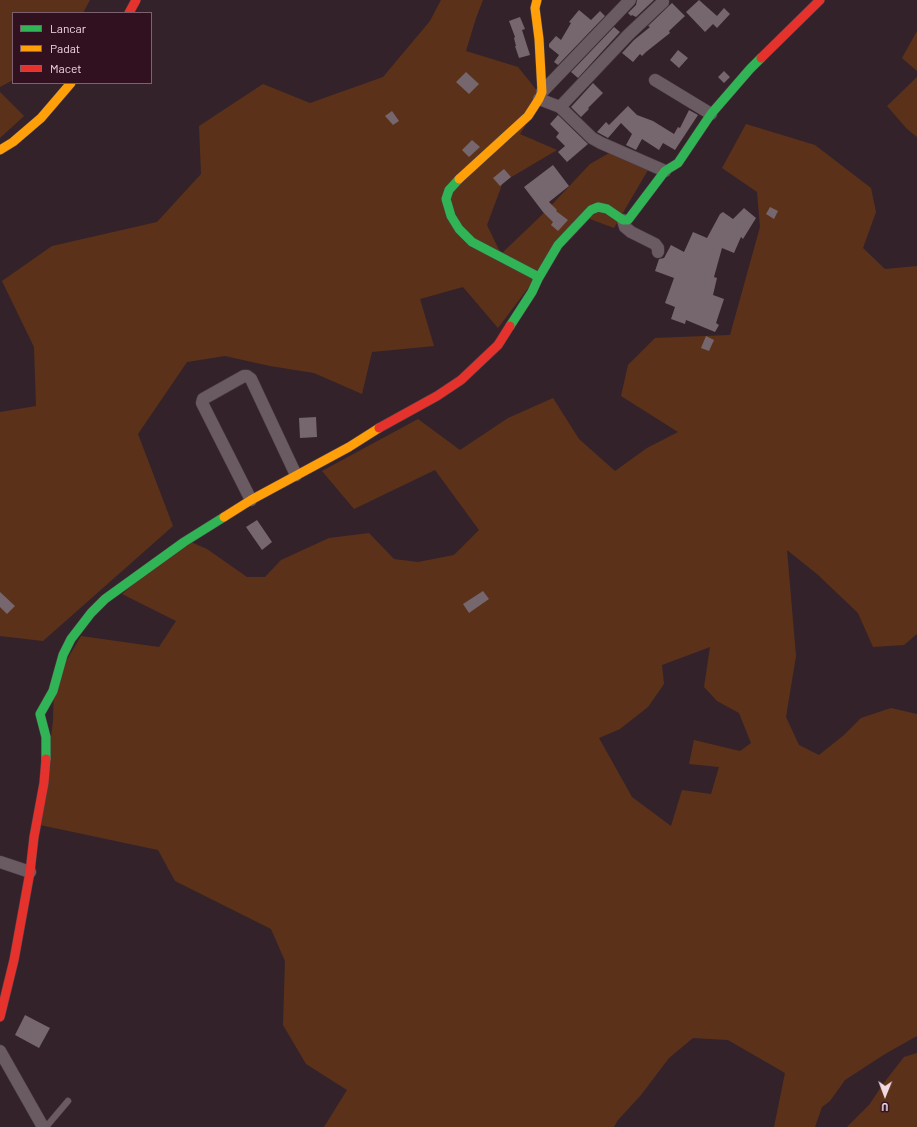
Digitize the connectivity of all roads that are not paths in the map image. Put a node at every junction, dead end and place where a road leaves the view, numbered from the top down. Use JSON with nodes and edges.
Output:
{"nodes":[{"id":1,"x":136,"y":0,"type":"edge"},
{"id":2,"x":537,"y":0,"type":"edge"},
{"id":3,"x":630,"y":0,"type":"edge"},
{"id":4,"x":820,"y":0,"type":"edge"},
{"id":5,"x":663,"y":2,"type":"dead end"},
{"id":6,"x":130,"y":12,"type":"edge"},
{"id":7,"x":656,"y":80,"type":"dead end"},
{"id":8,"x":70,"y":84,"type":"edge"},
{"id":9,"x":541,"y":96,"type":"junction"},
{"id":10,"x":560,"y":107,"type":"junction"},
{"id":11,"x":711,"y":114,"type":"junction"},
{"id":12,"x":0,"y":150,"type":"edge"},
{"id":13,"x":665,"y":171,"type":"junction"},
{"id":14,"x":623,"y":220,"type":"junction"},
{"id":15,"x":658,"y":252,"type":"dead end"},
{"id":16,"x":538,"y":279,"type":"junction"},
{"id":17,"x":296,"y":475,"type":"junction"},
{"id":18,"x":251,"y":500,"type":"junction"},
{"id":19,"x":0,"y":862,"type":"edge"},
{"id":20,"x":30,"y":872,"type":"junction"},
{"id":21,"x":0,"y":1017,"type":"edge"},
{"id":22,"x":0,"y":1051,"type":"edge"},
{"id":23,"x":68,"y":1101,"type":"dead end"},
{"id":24,"x":45,"y":1127,"type":"edge"}],
"edges":[{"from":1,"to":6,"type":"street"},
{"from":2,"to":9,"type":"street"},
{"from":3,"to":9,"type":"street"},
{"from":4,"to":11,"type":"street"},
{"from":5,"to":10,"type":"street"},
{"from":7,"to":11,"type":"street"},
{"from":8,"to":12,"type":"street"},
{"from":9,"to":10,"type":"street"},
{"from":9,"to":16,"type":"street"},
{"from":10,"to":13,"type":"street"},
{"from":11,"to":13,"type":"street"},
{"from":13,"to":14,"type":"street"},
{"from":14,"to":15,"type":"street"},
{"from":14,"to":16,"type":"street"},
{"from":16,"to":17,"type":"street"},
{"from":17,"to":18,"type":"street"},
{"from":17,"to":18,"type":"street"},
{"from":18,"to":20,"type":"street"},
{"from":19,"to":20,"type":"street"},
{"from":20,"to":21,"type":"street"},
{"from":22,"to":24,"type":"street"},
{"from":23,"to":24,"type":"lane"}]}
